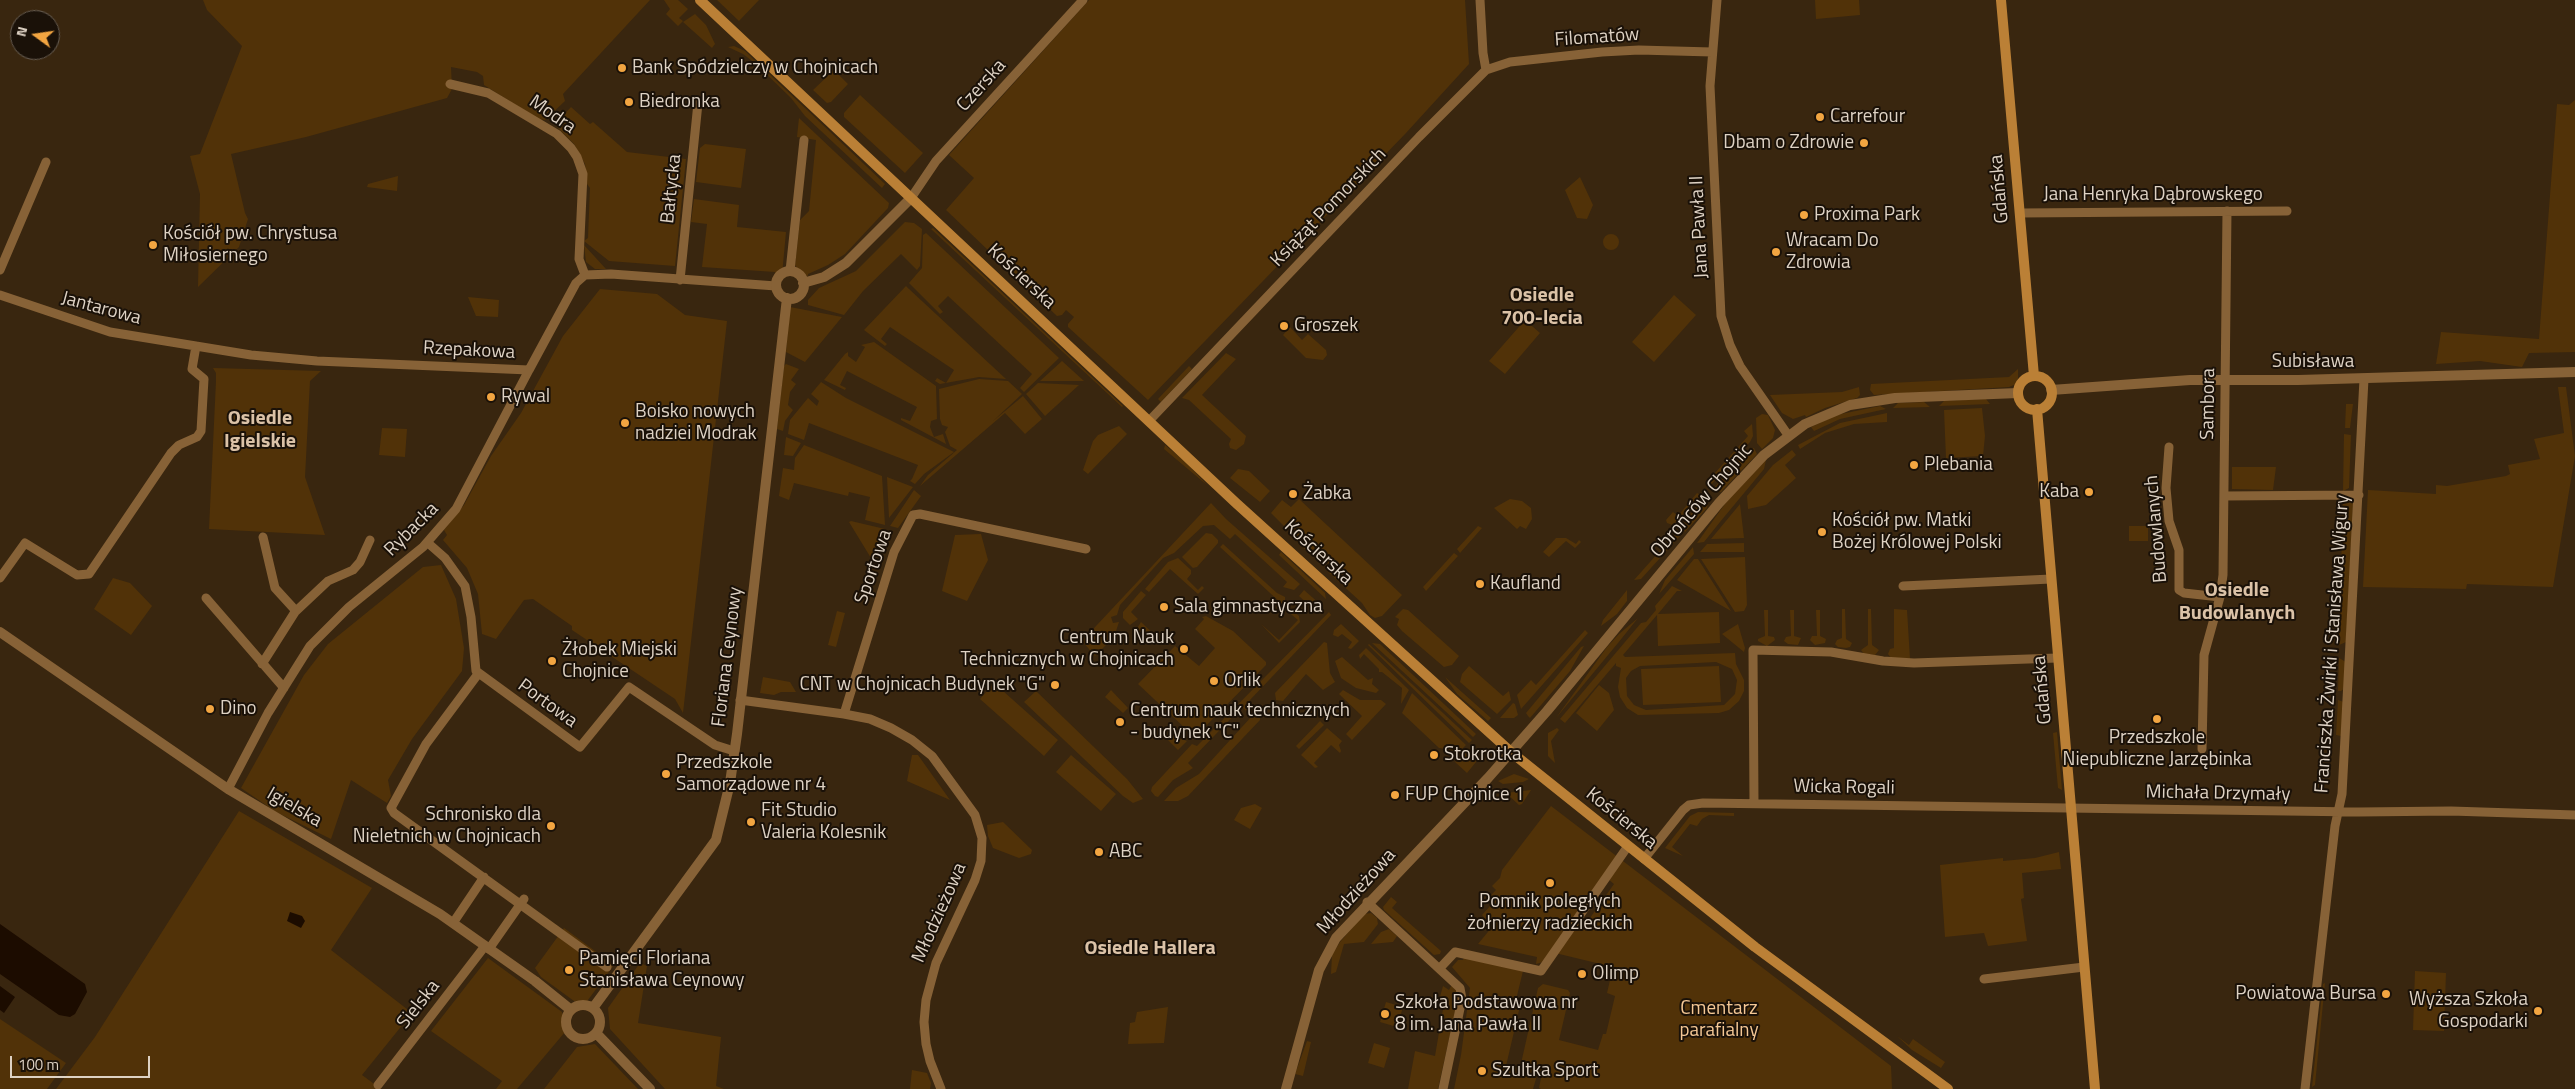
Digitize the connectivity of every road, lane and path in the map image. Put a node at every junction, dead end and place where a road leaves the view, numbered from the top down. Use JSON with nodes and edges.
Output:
{"nodes":[{"id":1,"x":700,"y":0,"type":"edge"},
{"id":2,"x":1083,"y":0,"type":"edge"},
{"id":3,"x":1480,"y":0,"type":"edge"},
{"id":4,"x":1717,"y":0,"type":"edge"},
{"id":5,"x":2001,"y":0,"type":"edge"},
{"id":6,"x":1712,"y":52,"type":"junction"},
{"id":7,"x":1486,"y":70,"type":"junction"},
{"id":8,"x":450,"y":84,"type":"dead end"},
{"id":9,"x":698,"y":102,"type":"dead end"},
{"id":10,"x":804,"y":140,"type":"dead end"},
{"id":11,"x":46,"y":162,"type":"dead end"},
{"id":12,"x":911,"y":198,"type":"junction"},
{"id":13,"x":2227,"y":211,"type":"junction"},
{"id":14,"x":2287,"y":211,"type":"dead end"},
{"id":15,"x":2020,"y":213,"type":"junction"},
{"id":16,"x":0,"y":270,"type":"edge"},
{"id":17,"x":790,"y":271,"type":"junction"},
{"id":18,"x":585,"y":275,"type":"junction"},
{"id":19,"x":680,"y":280,"type":"junction"},
{"id":20,"x":803,"y":283,"type":"junction"},
{"id":21,"x":776,"y":286,"type":"junction"},
{"id":22,"x":0,"y":295,"type":"edge"},
{"id":23,"x":787,"y":298,"type":"junction"},
{"id":24,"x":196,"y":346,"type":"junction"},
{"id":25,"x":529,"y":370,"type":"junction"},
{"id":26,"x":2575,"y":372,"type":"edge"},
{"id":27,"x":2034,"y":376,"type":"junction"},
{"id":28,"x":2225,"y":379,"type":"junction"},
{"id":29,"x":2364,"y":379,"type":"junction"},
{"id":30,"x":2051,"y":390,"type":"junction"},
{"id":31,"x":2018,"y":393,"type":"junction"},
{"id":32,"x":2037,"y":409,"type":"junction"},
{"id":33,"x":1149,"y":421,"type":"junction"},
{"id":34,"x":1788,"y":435,"type":"junction"},
{"id":35,"x":2169,"y":447,"type":"dead end"},
{"id":36,"x":2224,"y":496,"type":"junction"},
{"id":37,"x":2359,"y":496,"type":"junction"},
{"id":38,"x":263,"y":537,"type":"dead end"},
{"id":39,"x":370,"y":540,"type":"dead end"},
{"id":40,"x":428,"y":543,"type":"junction"},
{"id":41,"x":1086,"y":549,"type":"dead end"},
{"id":42,"x":0,"y":578,"type":"edge"},
{"id":43,"x":2051,"y":579,"type":"junction"},
{"id":44,"x":1903,"y":586,"type":"dead end"},
{"id":45,"x":2220,"y":597,"type":"junction"},
{"id":46,"x":206,"y":598,"type":"dead end"},
{"id":47,"x":296,"y":611,"type":"junction"},
{"id":48,"x":0,"y":632,"type":"edge"},
{"id":49,"x":2057,"y":658,"type":"junction"},
{"id":50,"x":262,"y":664,"type":"junction"},
{"id":51,"x":478,"y":674,"type":"junction"},
{"id":52,"x":284,"y":688,"type":"junction"},
{"id":53,"x":740,"y":700,"type":"junction"},
{"id":54,"x":844,"y":714,"type":"junction"},
{"id":55,"x":2202,"y":749,"type":"dead end"},
{"id":56,"x":734,"y":751,"type":"junction"},
{"id":57,"x":1511,"y":752,"type":"junction"},
{"id":58,"x":228,"y":789,"type":"junction"},
{"id":59,"x":1754,"y":804,"type":"junction"},
{"id":60,"x":2071,"y":808,"type":"junction"},
{"id":61,"x":2338,"y":812,"type":"junction"},
{"id":62,"x":2575,"y":815,"type":"edge"},
{"id":63,"x":1628,"y":846,"type":"junction"},
{"id":64,"x":1644,"y":859,"type":"junction"},
{"id":65,"x":484,"y":877,"type":"junction"},
{"id":66,"x":522,"y":901,"type":"junction"},
{"id":67,"x":1367,"y":902,"type":"junction"},
{"id":68,"x":453,"y":923,"type":"junction"},
{"id":69,"x":487,"y":947,"type":"junction"},
{"id":70,"x":607,"y":967,"type":"dead end"},
{"id":71,"x":2084,"y":967,"type":"junction"},
{"id":72,"x":1440,"y":968,"type":"junction"},
{"id":73,"x":1984,"y":979,"type":"dead end"},
{"id":74,"x":593,"y":1008,"type":"junction"},
{"id":75,"x":571,"y":1010,"type":"junction"},
{"id":76,"x":596,"y":1033,"type":"junction"},
{"id":77,"x":378,"y":1085,"type":"dead end"},
{"id":78,"x":650,"y":1089,"type":"edge"},
{"id":79,"x":941,"y":1089,"type":"edge"},
{"id":80,"x":1286,"y":1089,"type":"edge"},
{"id":81,"x":1443,"y":1089,"type":"edge"},
{"id":82,"x":1948,"y":1089,"type":"edge"},
{"id":83,"x":2095,"y":1089,"type":"edge"},
{"id":84,"x":2305,"y":1089,"type":"edge"}],
"edges":[{"from":1,"to":12,"type":"main road","name":"Kościerska"},
{"from":2,"to":12,"type":"street","name":"Czerska"},
{"from":3,"to":7,"type":"street"},
{"from":4,"to":6,"type":"street","name":"Jana Pawła II"},
{"from":5,"to":15,"type":"main road","name":"Gdańska"},
{"from":6,"to":7,"type":"street","name":"Filomatów"},
{"from":6,"to":34,"type":"street","name":"Jana Pawła II"},
{"from":7,"to":33,"type":"street","name":"Książąt Pomorskich"},
{"from":8,"to":18,"type":"street","name":"Modra"},
{"from":9,"to":19,"type":"street","name":"Bałtycka"},
{"from":10,"to":17,"type":"street"},
{"from":11,"to":16,"type":"street"},
{"from":12,"to":20,"type":"street"},
{"from":12,"to":33,"type":"main road","name":"Kościerska"},
{"from":13,"to":14,"type":"street","name":"Jana Henryka Dąbrowskego"},
{"from":13,"to":15,"type":"street","name":"Jana Henryka Dąbrowskego"},
{"from":13,"to":28,"type":"street","name":"Sambora"},
{"from":15,"to":27,"type":"main road","name":"Gdańska"},
{"from":17,"to":20,"type":"street"},
{"from":17,"to":21,"type":"street"},
{"from":18,"to":19,"type":"street"},
{"from":18,"to":25,"type":"street","name":"Rzepakowa"},
{"from":19,"to":21,"type":"street"},
{"from":20,"to":23,"type":"street"},
{"from":21,"to":23,"type":"street"},
{"from":22,"to":24,"type":"street","name":"Jantarowa"},
{"from":23,"to":53,"type":"street","name":"Floriana Ceynowy"},
{"from":24,"to":25,"type":"street","name":"Rzepakowa"},
{"from":24,"to":42,"type":"street"},
{"from":25,"to":40,"type":"street","name":"Rybacka"},
{"from":26,"to":29,"type":"street","name":"Subisława"},
{"from":27,"to":30,"type":"main road"},
{"from":27,"to":31,"type":"main road"},
{"from":28,"to":29,"type":"street","name":"Subisława"},
{"from":28,"to":30,"type":"street","name":"Subisława"},
{"from":28,"to":36,"type":"street","name":"Sambora"},
{"from":29,"to":37,"type":"street","name":"Franciszka Żwirki i Stanisława Wigury"},
{"from":30,"to":32,"type":"main road"},
{"from":31,"to":32,"type":"main road"},
{"from":31,"to":34,"type":"street","name":"Obrońców Chojnic"},
{"from":32,"to":43,"type":"main road","name":"Gdańska"},
{"from":33,"to":57,"type":"main road","name":"Kościerska"},
{"from":34,"to":57,"type":"street","name":"Obrońców Chojnic"},
{"from":35,"to":45,"type":"street","name":"Budowlanych"},
{"from":36,"to":37,"type":"street"},
{"from":36,"to":45,"type":"street","name":"Sambora"},
{"from":37,"to":61,"type":"street","name":"Franciszka Żwirki i Stanisława Wigury"},
{"from":38,"to":47,"type":"street"},
{"from":39,"to":47,"type":"street"},
{"from":40,"to":51,"type":"street"},
{"from":40,"to":52,"type":"street","name":"Rybacka"},
{"from":41,"to":54,"type":"street","name":"Sportowa"},
{"from":43,"to":44,"type":"street"},
{"from":43,"to":49,"type":"main road","name":"Gdańska"},
{"from":45,"to":55,"type":"street"},
{"from":46,"to":50,"type":"street"},
{"from":47,"to":50,"type":"street"},
{"from":48,"to":58,"type":"street","name":"Igielska"},
{"from":49,"to":59,"type":"street"},
{"from":49,"to":60,"type":"main road","name":"Gdańska"},
{"from":50,"to":52,"type":"street"},
{"from":51,"to":56,"type":"street","name":"Portowa"},
{"from":51,"to":65,"type":"street"},
{"from":52,"to":58,"type":"street","name":"Rybacka"},
{"from":53,"to":54,"type":"street","name":"Młodzieżowa"},
{"from":53,"to":56,"type":"street","name":"Floriana Ceynowy"},
{"from":54,"to":79,"type":"street","name":"Młodzieżowa"},
{"from":56,"to":74,"type":"street","name":"Floriana Ceynowy"},
{"from":57,"to":63,"type":"main road","name":"Kościerska"},
{"from":57,"to":67,"type":"street","name":"Młodzieżowa"},
{"from":58,"to":68,"type":"street","name":"Igielska"},
{"from":59,"to":60,"type":"street","name":"Wicka Rogali"},
{"from":59,"to":64,"type":"street","name":"Wicka Rogali"},
{"from":60,"to":61,"type":"street","name":"Michała Drzymały"},
{"from":60,"to":71,"type":"main road","name":"Gdańska"},
{"from":61,"to":62,"type":"street","name":"Michała Drzymały"},
{"from":61,"to":84,"type":"street","name":"Franciszka Żwirki i Stanisława Wigury"},
{"from":63,"to":64,"type":"main road","name":"Kościerska"},
{"from":63,"to":72,"type":"street"},
{"from":64,"to":82,"type":"main road","name":"Kościerska"},
{"from":65,"to":66,"type":"street"},
{"from":65,"to":68,"type":"street"},
{"from":66,"to":69,"type":"street"},
{"from":66,"to":70,"type":"street"},
{"from":67,"to":72,"type":"street"},
{"from":67,"to":80,"type":"street","name":"Młodzieżowa"},
{"from":68,"to":69,"type":"street","name":"Igielska"},
{"from":69,"to":75,"type":"street","name":"Igielska"},
{"from":69,"to":77,"type":"street","name":"Sielska"},
{"from":71,"to":73,"type":"street"},
{"from":71,"to":83,"type":"main road","name":"Gdańska"},
{"from":72,"to":81,"type":"street"},
{"from":74,"to":75,"type":"street"},
{"from":74,"to":76,"type":"street"},
{"from":75,"to":76,"type":"street"},
{"from":76,"to":78,"type":"street"}]}
